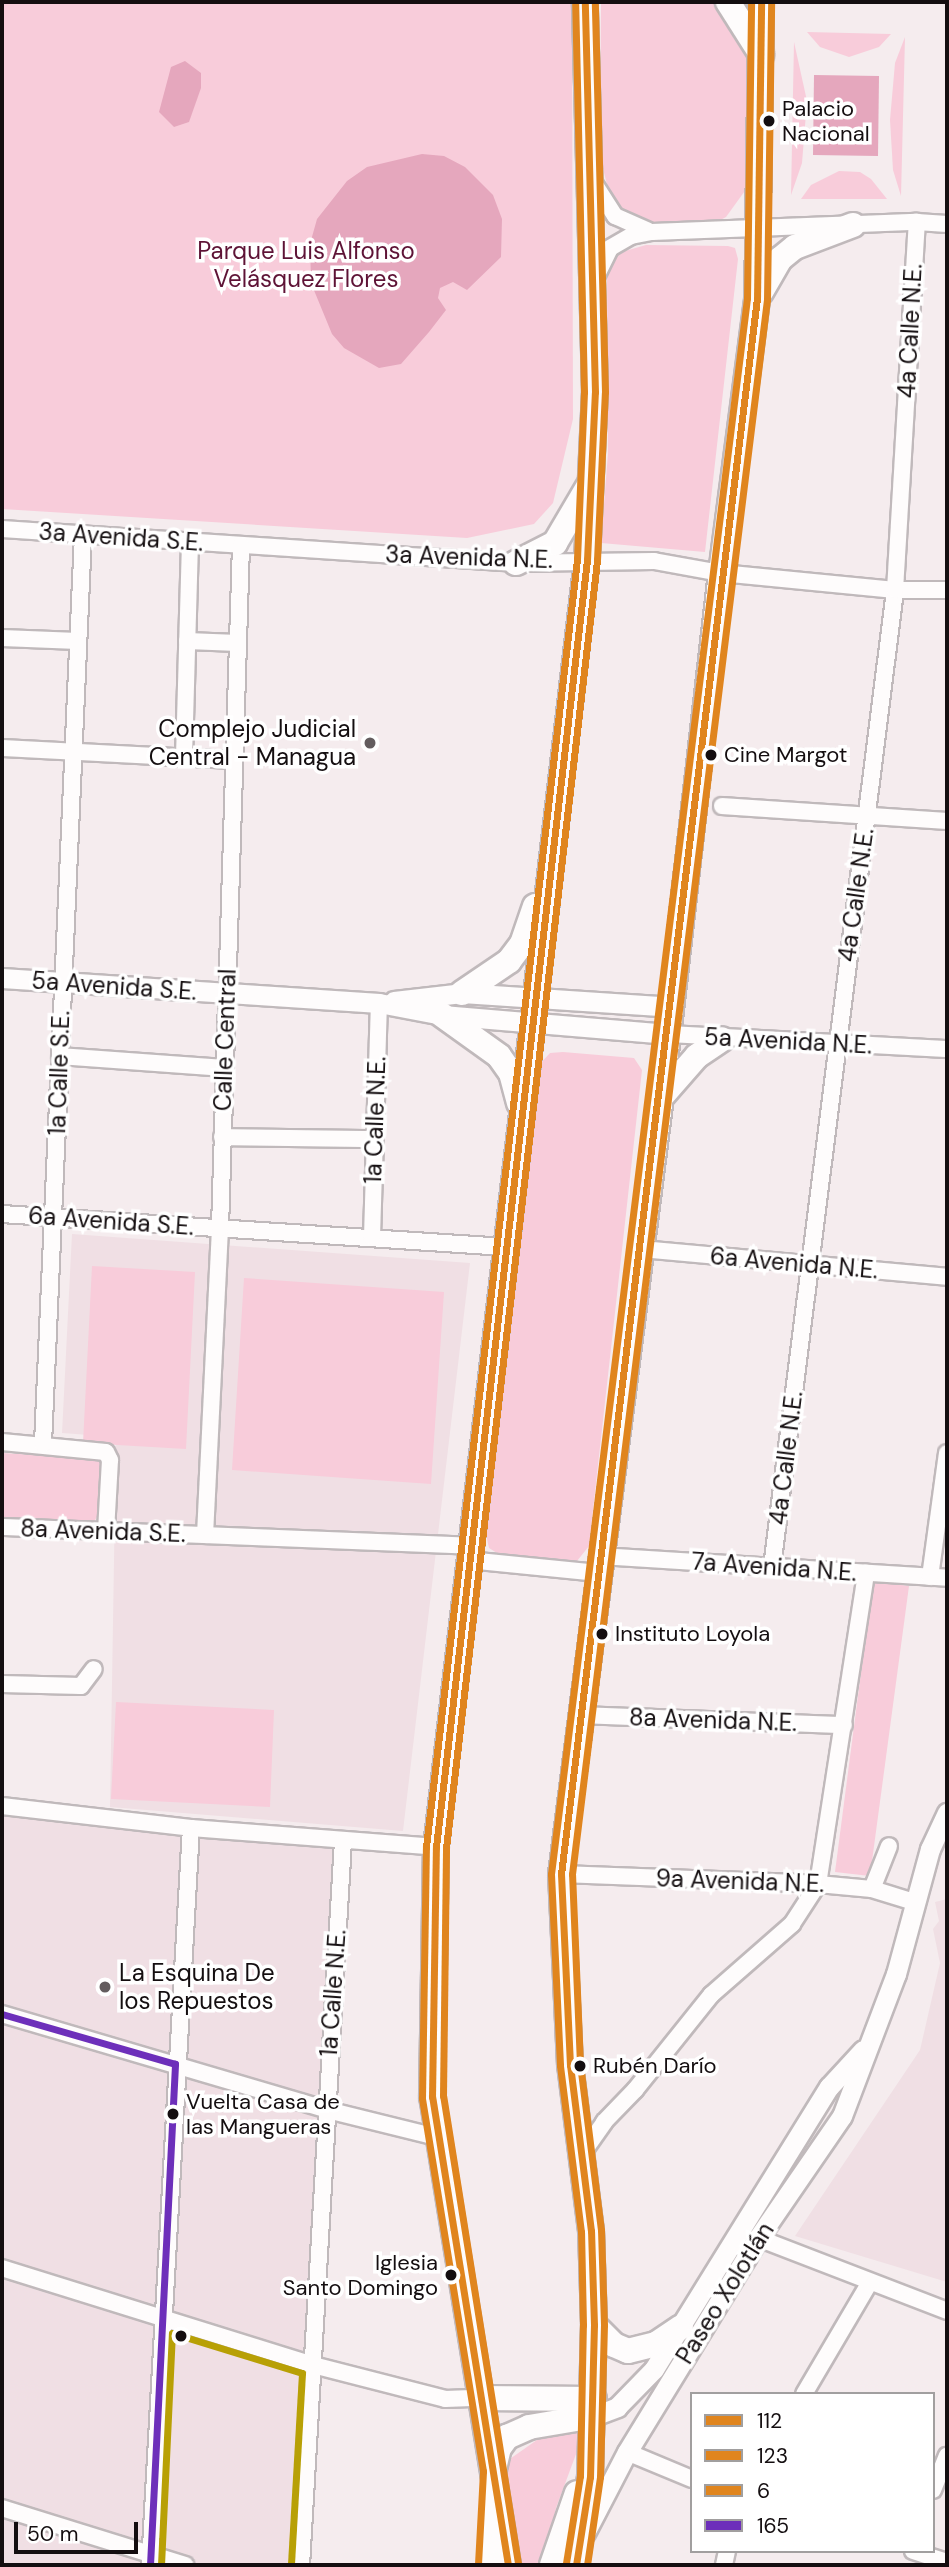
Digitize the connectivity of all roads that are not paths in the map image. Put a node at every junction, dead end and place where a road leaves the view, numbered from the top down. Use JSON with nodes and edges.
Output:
{"nodes":[{"id":1,"x":586,"y":2,"type":"edge"},
{"id":2,"x":728,"y":2,"type":"edge"},
{"id":3,"x":761,"y":2,"type":"edge"},
{"id":4,"x":762,"y":55,"type":"junction"},
{"id":5,"x":588,"y":172,"type":"junction"},
{"id":6,"x":917,"y":222,"type":"junction"},
{"id":7,"x":947,"y":224,"type":"edge"},
{"id":8,"x":853,"y":225,"type":"junction"},
{"id":9,"x":761,"y":230,"type":"junction"},
{"id":10,"x":652,"y":232,"type":"junction"},
{"id":11,"x":592,"y":289,"type":"junction"},
{"id":12,"x":757,"y":299,"type":"junction"},
{"id":13,"x":593,"y":477,"type":"junction"},
{"id":14,"x":2,"y":529,"type":"edge"},
{"id":15,"x":83,"y":534,"type":"junction"},
{"id":16,"x":190,"y":541,"type":"junction"},
{"id":17,"x":241,"y":545,"type":"junction"},
{"id":18,"x":587,"y":560,"type":"junction"},
{"id":19,"x":516,"y":563,"type":"junction"},
{"id":20,"x":721,"y":573,"type":"junction"},
{"id":21,"x":895,"y":590,"type":"junction"},
{"id":22,"x":947,"y":590,"type":"edge"},
{"id":23,"x":2,"y":638,"type":"edge"},
{"id":24,"x":78,"y":641,"type":"junction"},
{"id":25,"x":187,"y":641,"type":"junction"},
{"id":26,"x":238,"y":643,"type":"junction"},
{"id":27,"x":2,"y":748,"type":"edge"},
{"id":28,"x":74,"y":751,"type":"junction"},
{"id":29,"x":184,"y":757,"type":"junction"},
{"id":30,"x":234,"y":760,"type":"junction"},
{"id":31,"x":722,"y":806,"type":"dead end"},
{"id":32,"x":867,"y":816,"type":"junction"},
{"id":33,"x":947,"y":821,"type":"edge"},
{"id":34,"x":553,"y":848,"type":"junction"},
{"id":35,"x":2,"y":978,"type":"edge"},
{"id":36,"x":63,"y":982,"type":"junction"},
{"id":37,"x":226,"y":993,"type":"junction"},
{"id":38,"x":462,"y":993,"type":"junction"},
{"id":39,"x":536,"y":998,"type":"junction"},
{"id":40,"x":379,"y":1003,"type":"junction"},
{"id":41,"x":442,"y":1015,"type":"junction"},
{"id":42,"x":669,"y":1021,"type":"junction"},
{"id":43,"x":533,"y":1024,"type":"junction"},
{"id":44,"x":723,"y":1039,"type":"junction"},
{"id":45,"x":836,"y":1043,"type":"junction"},
{"id":46,"x":947,"y":1049,"type":"edge"},
{"id":47,"x":60,"y":1056,"type":"junction"},
{"id":48,"x":224,"y":1068,"type":"junction"},
{"id":49,"x":662,"y":1097,"type":"junction"},
{"id":50,"x":521,"y":1119,"type":"junction"},
{"id":51,"x":222,"y":1137,"type":"junction"},
{"id":52,"x":374,"y":1139,"type":"junction"},
{"id":53,"x":2,"y":1214,"type":"edge"},
{"id":54,"x":53,"y":1217,"type":"junction"},
{"id":55,"x":220,"y":1228,"type":"junction"},
{"id":56,"x":372,"y":1237,"type":"junction"},
{"id":57,"x":505,"y":1247,"type":"junction"},
{"id":58,"x":641,"y":1249,"type":"junction"},
{"id":59,"x":809,"y":1264,"type":"junction"},
{"id":60,"x":947,"y":1277,"type":"edge"},
{"id":61,"x":2,"y":1443,"type":"edge"},
{"id":62,"x":43,"y":1444,"type":"junction"},
{"id":63,"x":947,"y":1453,"type":"edge"},
{"id":64,"x":2,"y":1527,"type":"edge"},
{"id":65,"x":106,"y":1532,"type":"junction"},
{"id":66,"x":205,"y":1535,"type":"junction"},
{"id":67,"x":469,"y":1553,"type":"junction"},
{"id":68,"x":599,"y":1564,"type":"junction"},
{"id":69,"x":772,"y":1567,"type":"junction"},
{"id":70,"x":866,"y":1573,"type":"junction"},
{"id":71,"x":930,"y":1577,"type":"junction"},
{"id":72,"x":947,"y":1578,"type":"edge"},
{"id":73,"x":94,"y":1669,"type":"dead end"},
{"id":74,"x":2,"y":1684,"type":"edge"},
{"id":75,"x":581,"y":1715,"type":"junction"},
{"id":76,"x":844,"y":1725,"type":"junction"},
{"id":77,"x":2,"y":1806,"type":"edge"},
{"id":78,"x":947,"y":1813,"type":"edge"},
{"id":79,"x":191,"y":1828,"type":"junction"},
{"id":80,"x":343,"y":1840,"type":"junction"},
{"id":81,"x":889,"y":1846,"type":"dead end"},
{"id":82,"x":436,"y":1847,"type":"junction"},
{"id":83,"x":561,"y":1874,"type":"junction"},
{"id":84,"x":818,"y":1884,"type":"junction"},
{"id":85,"x":872,"y":1889,"type":"junction"},
{"id":86,"x":917,"y":1903,"type":"junction"},
{"id":87,"x":2,"y":2014,"type":"edge"},
{"id":88,"x":866,"y":2046,"type":"junction"},
{"id":89,"x":175,"y":2064,"type":"junction"},
{"id":90,"x":326,"y":2109,"type":"junction"},
{"id":91,"x":437,"y":2137,"type":"junction"},
{"id":92,"x":582,"y":2154,"type":"junction"},
{"id":93,"x":758,"y":2238,"type":"junction"},
{"id":94,"x":2,"y":2267,"type":"edge"},
{"id":95,"x":870,"y":2282,"type":"junction"},
{"id":96,"x":947,"y":2311,"type":"edge"},
{"id":97,"x":162,"y":2319,"type":"junction"},
{"id":98,"x":594,"y":2325,"type":"junction"},
{"id":99,"x":681,"y":2326,"type":"junction"},
{"id":100,"x":313,"y":2365,"type":"junction"},
{"id":101,"x":805,"y":2392,"type":"edge"},
{"id":102,"x":479,"y":2398,"type":"junction"},
{"id":103,"x":594,"y":2407,"type":"junction"},
{"id":104,"x":592,"y":2448,"type":"junction"},
{"id":105,"x":626,"y":2452,"type":"junction"},
{"id":106,"x":947,"y":2456,"type":"edge"},
{"id":107,"x":494,"y":2470,"type":"junction"},
{"id":108,"x":690,"y":2478,"type":"edge"},
{"id":109,"x":935,"y":2485,"type":"edge"},
{"id":110,"x":2,"y":2508,"type":"edge"},
{"id":111,"x":582,"y":2540,"type":"junction"},
{"id":112,"x":918,"y":2553,"type":"edge"},
{"id":113,"x":151,"y":2560,"type":"edge"},
{"id":114,"x":947,"y":2562,"type":"edge"},
{"id":115,"x":185,"y":2565,"type":"edge"},
{"id":116,"x":301,"y":2565,"type":"edge"},
{"id":117,"x":488,"y":2565,"type":"edge"},
{"id":118,"x":508,"y":2565,"type":"edge"},
{"id":119,"x":552,"y":2565,"type":"edge"},
{"id":120,"x":576,"y":2565,"type":"edge"}],
"edges":[{"from":1,"to":5,"type":"highway"},
{"from":2,"to":4,"type":"highway"},
{"from":3,"to":4,"type":"highway"},
{"from":4,"to":9,"type":"highway"},
{"from":5,"to":10,"type":"street"},
{"from":5,"to":11,"type":"highway"},
{"from":6,"to":7,"type":"street"},
{"from":6,"to":8,"type":"street"},
{"from":6,"to":21,"type":"street","name":"4a Calle N.E."},
{"from":8,"to":9,"type":"street"},
{"from":8,"to":12,"type":"highway"},
{"from":9,"to":10,"type":"street"},
{"from":9,"to":12,"type":"highway"},
{"from":10,"to":11,"type":"street"},
{"from":11,"to":13,"type":"highway"},
{"from":12,"to":20,"type":"highway"},
{"from":13,"to":18,"type":"highway"},
{"from":13,"to":19,"type":"highway"},
{"from":14,"to":15,"type":"street","name":"3a Avenida S.E."},
{"from":15,"to":16,"type":"street","name":"3a Avenida S.E."},
{"from":15,"to":24,"type":"street","name":"1a Calle S.E."},
{"from":16,"to":17,"type":"street","name":"3a Avenida S.E."},
{"from":16,"to":25,"type":"street"},
{"from":17,"to":19,"type":"street","name":"3a Avenida N.E."},
{"from":17,"to":26,"type":"street","name":"Calle Central"},
{"from":18,"to":19,"type":"street","name":"3a Avenida N.E."},
{"from":18,"to":20,"type":"street","name":"3a Avenida N.E."},
{"from":18,"to":34,"type":"highway"},
{"from":20,"to":21,"type":"street","name":"3a Avenida N.E."},
{"from":20,"to":42,"type":"highway"},
{"from":21,"to":22,"type":"street","name":"3a Avenida N.E."},
{"from":21,"to":32,"type":"street","name":"4a Calle N.E."},
{"from":23,"to":24,"type":"street"},
{"from":24,"to":28,"type":"street","name":"1a Calle S.E."},
{"from":25,"to":26,"type":"street"},
{"from":25,"to":29,"type":"street"},
{"from":26,"to":30,"type":"street","name":"Calle Central"},
{"from":27,"to":28,"type":"street"},
{"from":28,"to":29,"type":"street"},
{"from":28,"to":36,"type":"street","name":"1a Calle S.E."},
{"from":29,"to":30,"type":"street"},
{"from":30,"to":37,"type":"street","name":"Calle Central"},
{"from":31,"to":32,"type":"street"},
{"from":32,"to":33,"type":"street"},
{"from":32,"to":45,"type":"street","name":"4a Calle N.E."},
{"from":34,"to":38,"type":"highway"},
{"from":34,"to":39,"type":"highway"},
{"from":35,"to":36,"type":"street","name":"5a Avenida S.E."},
{"from":36,"to":37,"type":"street","name":"5a Avenida S.E."},
{"from":36,"to":47,"type":"street","name":"1a Calle S.E."},
{"from":37,"to":40,"type":"street","name":"5a Avenida N.E."},
{"from":37,"to":48,"type":"street","name":"Calle Central"},
{"from":38,"to":39,"type":"street","name":"5a Avenida N.E."},
{"from":38,"to":40,"type":"street","name":"5a Avenida N.E."},
{"from":39,"to":42,"type":"street","name":"5a Avenida N.E."},
{"from":39,"to":43,"type":"highway"},
{"from":40,"to":41,"type":"street","name":"5a Avenida N.E."},
{"from":40,"to":52,"type":"street","name":"1a Calle N.E."},
{"from":41,"to":43,"type":"street","name":"5a Avenida N.E."},
{"from":41,"to":50,"type":"highway"},
{"from":42,"to":43,"type":"street","name":"5a Avenida N.E."},
{"from":42,"to":44,"type":"street","name":"5a Avenida N.E."},
{"from":42,"to":49,"type":"highway"},
{"from":43,"to":50,"type":"highway"},
{"from":44,"to":45,"type":"street","name":"5a Avenida N.E."},
{"from":44,"to":49,"type":"highway"},
{"from":45,"to":46,"type":"street","name":"5a Avenida N.E."},
{"from":45,"to":59,"type":"street","name":"4a Calle N.E."},
{"from":47,"to":48,"type":"street"},
{"from":47,"to":54,"type":"street","name":"1a Calle S.E."},
{"from":48,"to":51,"type":"street","name":"Calle Central"},
{"from":49,"to":58,"type":"highway"},
{"from":50,"to":57,"type":"highway"},
{"from":51,"to":52,"type":"street"},
{"from":51,"to":55,"type":"street","name":"Calle Central"},
{"from":52,"to":56,"type":"street","name":"1a Calle N.E."},
{"from":53,"to":54,"type":"street","name":"6a Avenida S.E."},
{"from":54,"to":55,"type":"street","name":"6a Avenida S.E."},
{"from":54,"to":62,"type":"street","name":"1a Calle S.E."},
{"from":55,"to":56,"type":"street"},
{"from":55,"to":66,"type":"street","name":"Calle Central"},
{"from":56,"to":57,"type":"street"},
{"from":57,"to":67,"type":"highway"},
{"from":58,"to":59,"type":"street","name":"6a Avenida N.E."},
{"from":58,"to":68,"type":"highway"},
{"from":59,"to":60,"type":"street","name":"6a Avenida N.E."},
{"from":59,"to":69,"type":"street","name":"4a Calle N.E."},
{"from":61,"to":62,"type":"street"},
{"from":62,"to":65,"type":"street"},
{"from":63,"to":71,"type":"street"},
{"from":64,"to":65,"type":"street","name":"8a Avenida S.E."},
{"from":65,"to":66,"type":"street","name":"8a Avenida S.E."},
{"from":66,"to":67,"type":"street","name":"8a Avenida S.E."},
{"from":67,"to":68,"type":"street","name":"7a Avenida N.E."},
{"from":67,"to":82,"type":"highway"},
{"from":68,"to":69,"type":"street","name":"7a Avenida N.E."},
{"from":68,"to":75,"type":"highway"},
{"from":69,"to":70,"type":"street","name":"7a Avenida N.E."},
{"from":70,"to":71,"type":"street","name":"7a Avenida N.E."},
{"from":70,"to":76,"type":"street"},
{"from":71,"to":72,"type":"street","name":"7a Avenida N.E."},
{"from":73,"to":74,"type":"street"},
{"from":75,"to":76,"type":"street","name":"8a Avenida N.E."},
{"from":75,"to":83,"type":"highway"},
{"from":76,"to":84,"type":"street"},
{"from":77,"to":79,"type":"street"},
{"from":78,"to":86,"type":"street","name":"Paseo Xolotlán"},
{"from":79,"to":80,"type":"street"},
{"from":79,"to":89,"type":"street"},
{"from":80,"to":82,"type":"street"},
{"from":80,"to":90,"type":"street","name":"1a Calle N.E."},
{"from":81,"to":85,"type":"street"},
{"from":82,"to":91,"type":"highway"},
{"from":83,"to":84,"type":"street","name":"9a Avenida N.E."},
{"from":83,"to":92,"type":"highway"},
{"from":84,"to":85,"type":"street","name":"9a Avenida N.E."},
{"from":84,"to":92,"type":"street"},
{"from":85,"to":86,"type":"street","name":"9a Avenida N.E."},
{"from":86,"to":88,"type":"street","name":"Paseo Xolotlán"},
{"from":87,"to":89,"type":"street"},
{"from":88,"to":93,"type":"street","name":"Paseo Xolotlán"},
{"from":88,"to":99,"type":"street","name":"Paseo Xolotlán"},
{"from":89,"to":90,"type":"street"},
{"from":89,"to":97,"type":"street"},
{"from":90,"to":91,"type":"street"},
{"from":90,"to":100,"type":"street","name":"1a Calle N.E."},
{"from":91,"to":102,"type":"highway"},
{"from":92,"to":98,"type":"highway"},
{"from":93,"to":95,"type":"street"},
{"from":93,"to":105,"type":"street","name":"Paseo Xolotlán"},
{"from":94,"to":97,"type":"street"},
{"from":95,"to":96,"type":"street"},
{"from":95,"to":101,"type":"street"},
{"from":97,"to":100,"type":"street"},
{"from":97,"to":113,"type":"street"},
{"from":98,"to":99,"type":"highway"},
{"from":98,"to":103,"type":"highway"},
{"from":99,"to":103,"type":"street","name":"Paseo Xolotlán"},
{"from":100,"to":102,"type":"street"},
{"from":100,"to":116,"type":"street","name":"1a Calle N.E."},
{"from":102,"to":103,"type":"highway"},
{"from":102,"to":107,"type":"highway"},
{"from":103,"to":104,"type":"highway"},
{"from":103,"to":107,"type":"highway"},
{"from":104,"to":111,"type":"highway"},
{"from":104,"to":119,"type":"highway"},
{"from":105,"to":108,"type":"street"},
{"from":105,"to":111,"type":"street","name":"Paseo Xolotlán"},
{"from":106,"to":109,"type":"street"},
{"from":107,"to":117,"type":"street"},
{"from":107,"to":118,"type":"highway"},
{"from":110,"to":113,"type":"street"},
{"from":111,"to":120,"type":"highway"},
{"from":112,"to":114,"type":"street"},
{"from":113,"to":115,"type":"street"}]}
